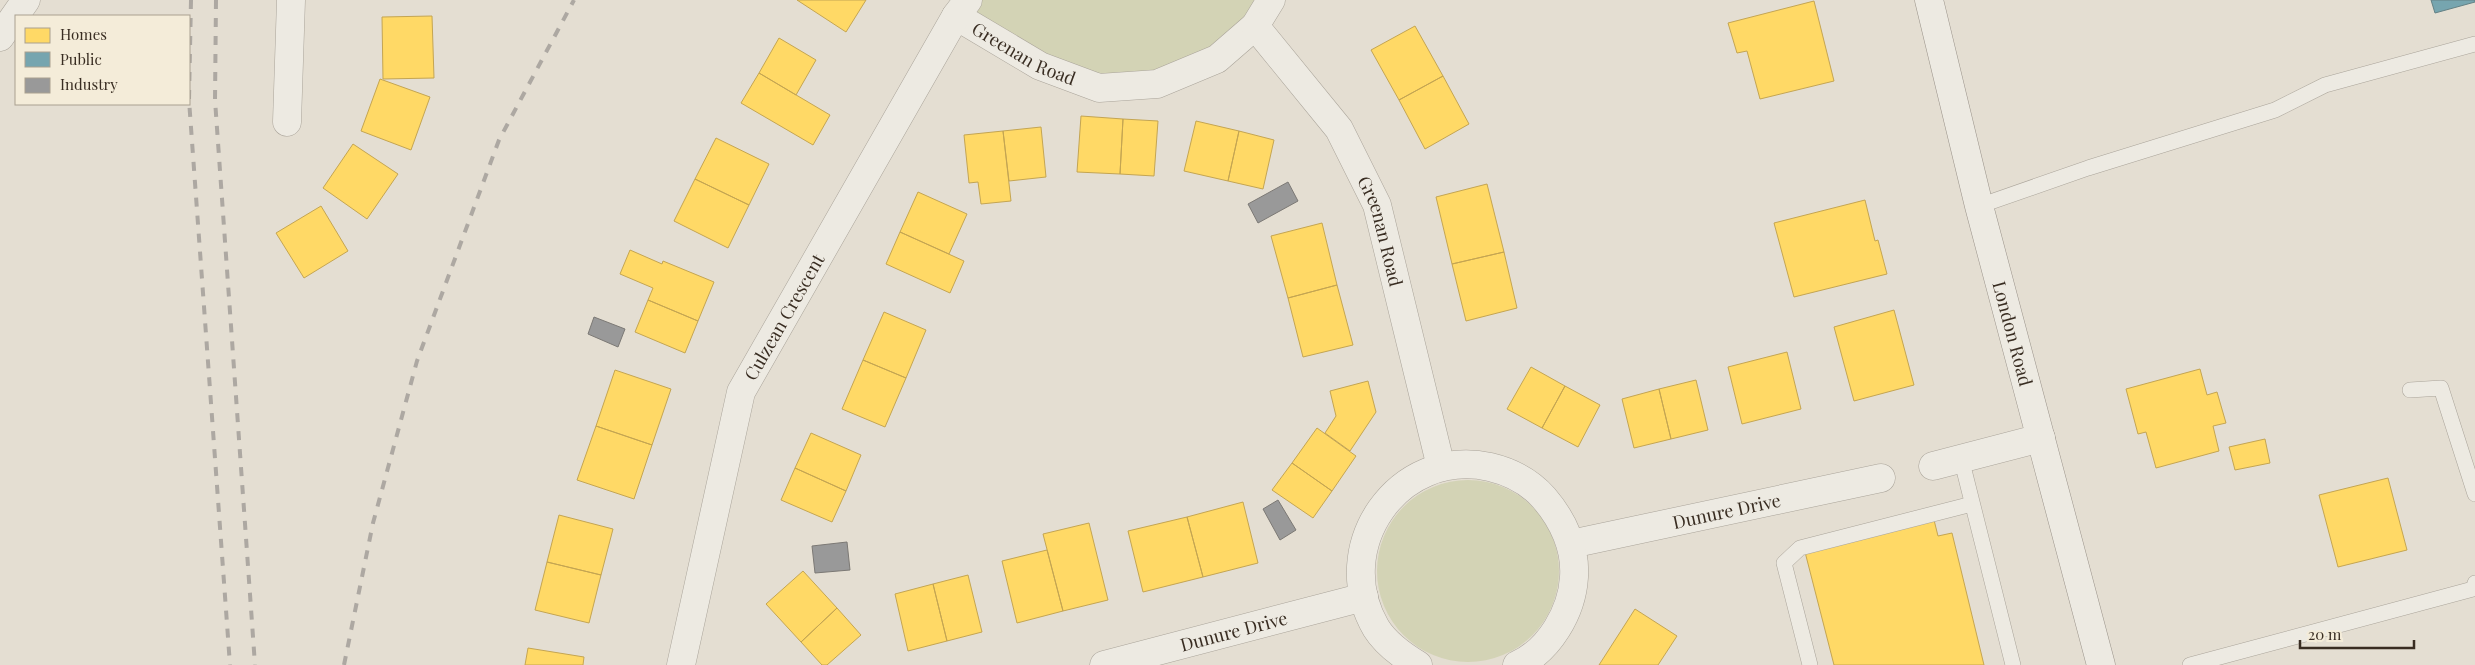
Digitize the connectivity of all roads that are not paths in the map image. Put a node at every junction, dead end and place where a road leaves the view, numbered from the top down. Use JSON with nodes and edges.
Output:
{"nodes":[{"id":1,"x":26,"y":0,"type":"edge"},
{"id":2,"x":291,"y":0,"type":"edge"},
{"id":3,"x":1271,"y":0,"type":"edge"},
{"id":4,"x":1929,"y":0,"type":"edge"},
{"id":5,"x":962,"y":8,"type":"edge"},
{"id":6,"x":15,"y":15,"type":"edge"},
{"id":7,"x":15,"y":16,"type":"edge"},
{"id":8,"x":1255,"y":26,"type":"junction"},
{"id":9,"x":0,"y":37,"type":"edge"},
{"id":10,"x":2475,"y":44,"type":"edge"},
{"id":11,"x":287,"y":122,"type":"dead end"},
{"id":12,"x":1979,"y":206,"type":"junction"},
{"id":13,"x":2410,"y":390,"type":"dead end"},
{"id":14,"x":2041,"y":438,"type":"junction"},
{"id":15,"x":1961,"y":458,"type":"junction"},
{"id":16,"x":1933,"y":466,"type":"dead end"},
{"id":17,"x":1441,"y":467,"type":"junction"},
{"id":18,"x":1882,"y":478,"type":"dead end"},
{"id":19,"x":2475,"y":494,"type":"edge"},
{"id":20,"x":1972,"y":504,"type":"junction"},
{"id":21,"x":1571,"y":544,"type":"junction"},
{"id":22,"x":2475,"y":583,"type":"edge"},
{"id":23,"x":1364,"y":598,"type":"junction"},
{"id":24,"x":681,"y":665,"type":"edge"},
{"id":25,"x":1104,"y":665,"type":"edge"},
{"id":26,"x":1418,"y":665,"type":"edge"},
{"id":27,"x":1516,"y":665,"type":"edge"},
{"id":28,"x":1810,"y":665,"type":"edge"},
{"id":29,"x":2013,"y":665,"type":"edge"},
{"id":30,"x":2101,"y":665,"type":"edge"},
{"id":31,"x":2190,"y":665,"type":"edge"}],
"edges":[{"from":1,"to":6,"type":"street"},
{"from":2,"to":11,"type":"street"},
{"from":3,"to":8,"type":"street","name":"Greenan Road"},
{"from":4,"to":12,"type":"street","name":"London Road"},
{"from":5,"to":8,"type":"street","name":"Greenan Road"},
{"from":5,"to":24,"type":"street","name":"Culzean Crescent"},
{"from":7,"to":9,"type":"street"},
{"from":8,"to":17,"type":"street","name":"Greenan Road"},
{"from":10,"to":12,"type":"lane"},
{"from":12,"to":14,"type":"street","name":"London Road"},
{"from":13,"to":19,"type":"lane"},
{"from":14,"to":15,"type":"street"},
{"from":14,"to":30,"type":"street","name":"London Road"},
{"from":15,"to":16,"type":"street"},
{"from":15,"to":20,"type":"lane"},
{"from":17,"to":21,"type":"street"},
{"from":17,"to":23,"type":"street"},
{"from":18,"to":21,"type":"street","name":"Dunure Drive"},
{"from":20,"to":28,"type":"lane"},
{"from":20,"to":29,"type":"lane"},
{"from":21,"to":27,"type":"street"},
{"from":22,"to":31,"type":"lane"},
{"from":23,"to":25,"type":"street","name":"Dunure Drive"},
{"from":23,"to":26,"type":"street"}]}
